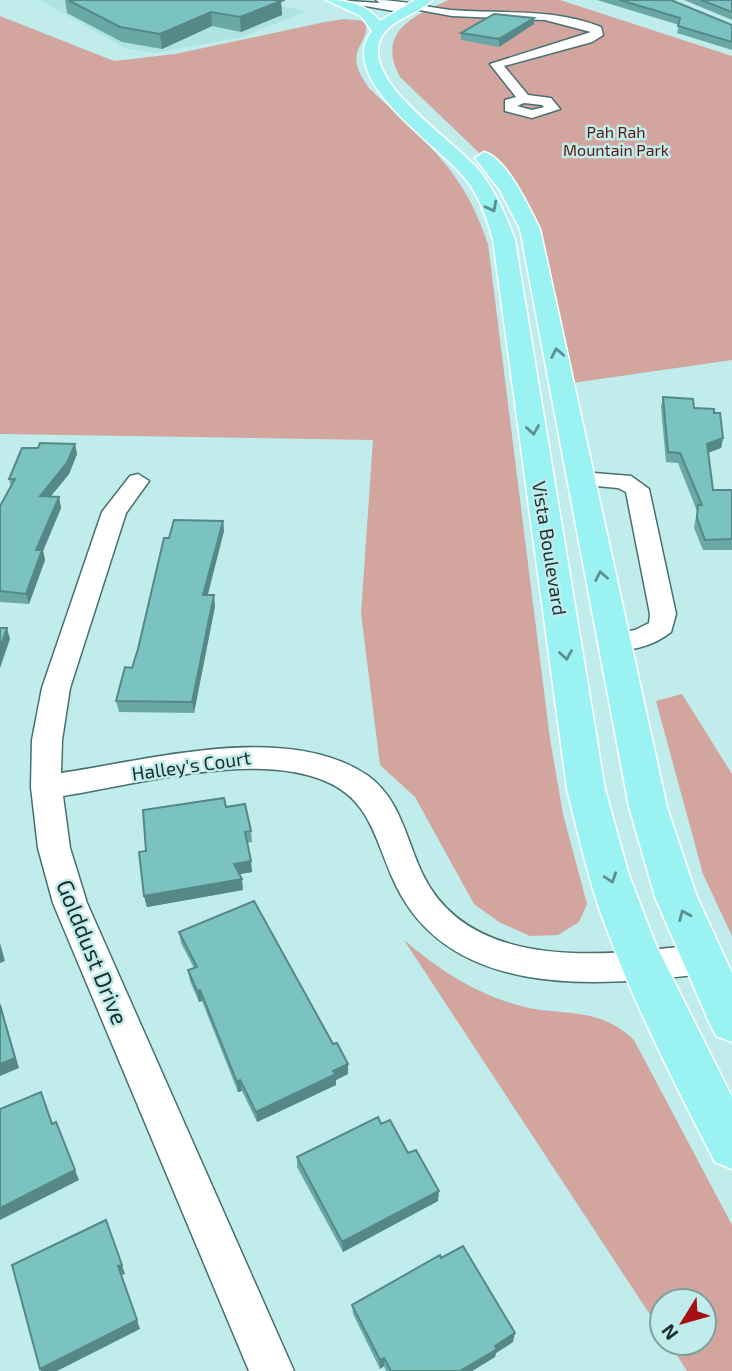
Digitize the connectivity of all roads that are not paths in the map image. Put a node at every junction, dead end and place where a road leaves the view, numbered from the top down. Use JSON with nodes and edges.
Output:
{"nodes":[{"id":1,"x":335,"y":0,"type":"edge"},
{"id":2,"x":412,"y":8,"type":"edge"},
{"id":3,"x":524,"y":99,"type":"dead end"},
{"id":4,"x":582,"y":479,"type":"junction"},
{"id":5,"x":138,"y":481,"type":"dead end"},
{"id":6,"x":614,"y":642,"type":"junction"},
{"id":7,"x":46,"y":787,"type":"junction"},
{"id":8,"x":702,"y":958,"type":"junction"},
{"id":9,"x":644,"y":966,"type":"junction"},
{"id":10,"x":732,"y":1022,"type":"edge"},
{"id":11,"x":732,"y":1144,"type":"edge"},
{"id":12,"x":272,"y":1371,"type":"edge"}],
"edges":[{"from":1,"to":2,"type":"street"},
{"from":1,"to":2,"type":"main road"},
{"from":2,"to":3,"type":"street"},
{"from":4,"to":2,"type":"main road","one_way":true},
{"from":2,"to":9,"type":"main road","name":"Vista Boulevard","one_way":true},
{"from":6,"to":4,"type":"main road","one_way":true},
{"from":4,"to":6,"type":"street"},
{"from":5,"to":7,"type":"street","name":"Golddust Drive"},
{"from":8,"to":6,"type":"main road","one_way":true},
{"from":7,"to":9,"type":"street","name":"Halley's Court"},
{"from":7,"to":12,"type":"street","name":"Golddust Drive"},
{"from":8,"to":9,"type":"street","name":"Halley's Court"},
{"from":8,"to":10,"type":"main road"},
{"from":9,"to":11,"type":"main road","name":"Vista Boulevard"}]}
